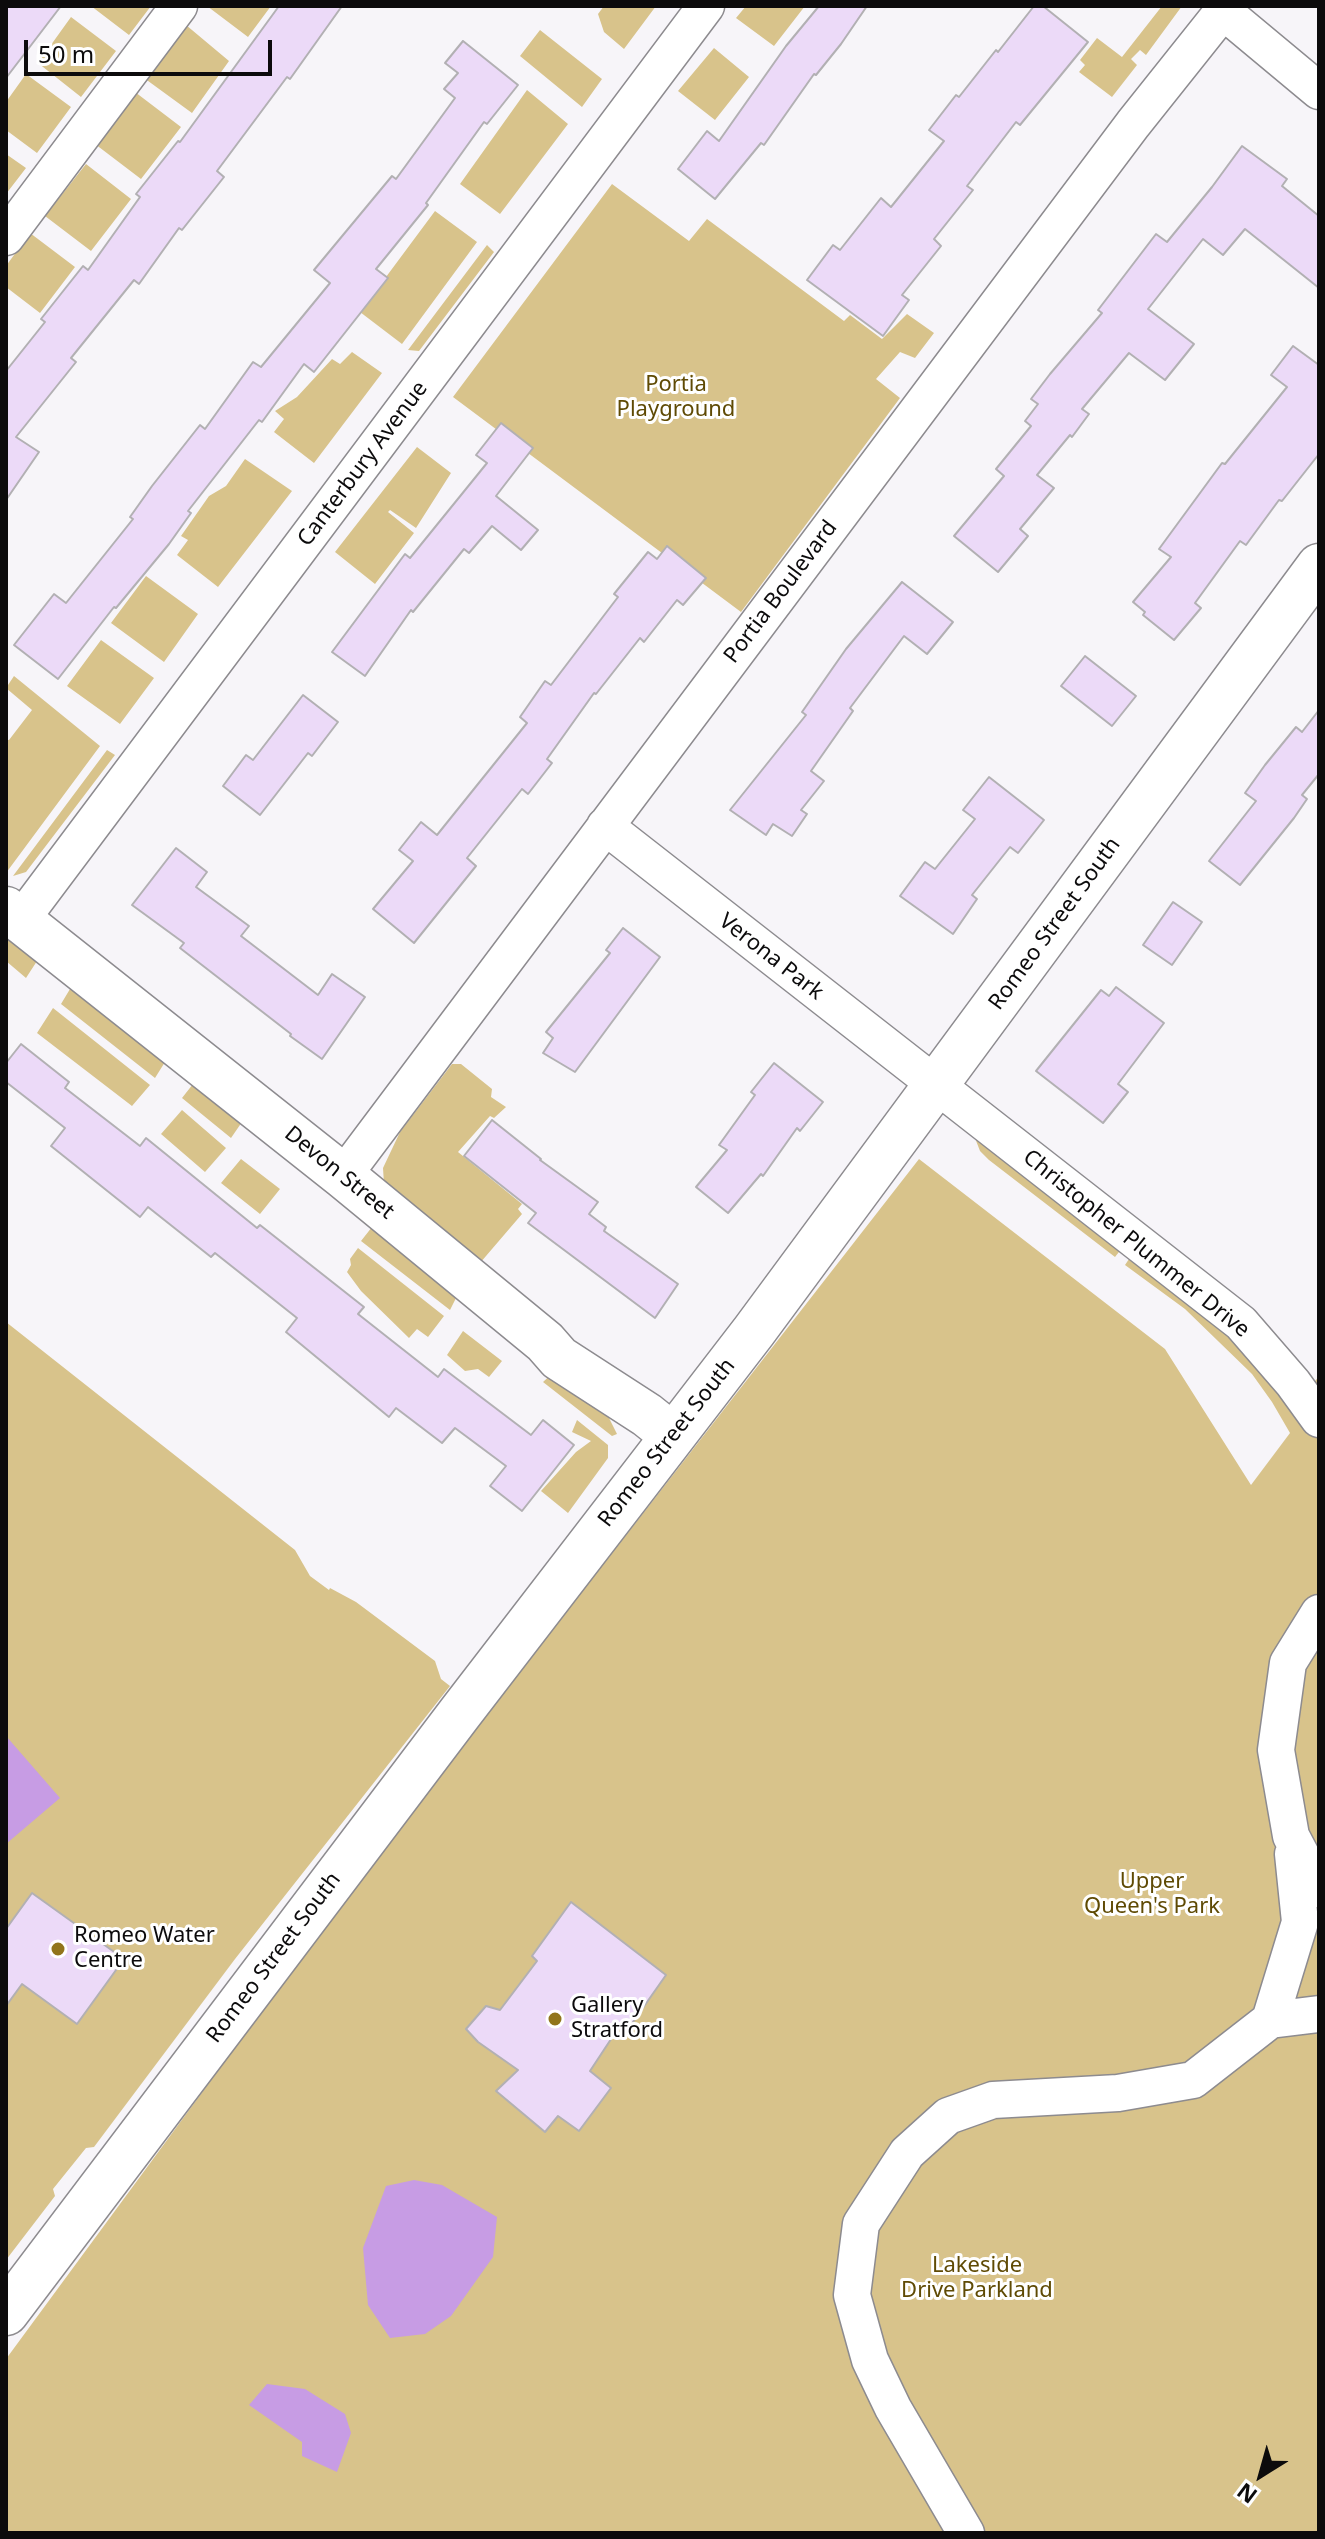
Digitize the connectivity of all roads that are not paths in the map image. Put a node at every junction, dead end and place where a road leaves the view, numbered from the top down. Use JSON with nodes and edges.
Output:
{"nodes":[{"id":1,"x":179,"y":6,"type":"edge"},
{"id":2,"x":706,"y":6,"type":"edge"},
{"id":3,"x":1225,"y":8,"type":"edge"},
{"id":4,"x":1319,"y":91,"type":"edge"},
{"id":5,"x":6,"y":237,"type":"edge"},
{"id":6,"x":1319,"y":566,"type":"edge"},
{"id":7,"x":605,"y":826,"type":"junction"},
{"id":8,"x":13,"y":915,"type":"edge"},
{"id":9,"x":936,"y":1086,"type":"junction"},
{"id":10,"x":343,"y":1176,"type":"junction"},
{"id":11,"x":1319,"y":1419,"type":"edge"},
{"id":12,"x":672,"y":1435,"type":"junction"},
{"id":13,"x":1319,"y":1613,"type":"edge"},
{"id":14,"x":1291,"y":1836,"type":"junction"},
{"id":15,"x":1319,"y":1889,"type":"edge"},
{"id":16,"x":1319,"y":2014,"type":"edge"},
{"id":17,"x":1270,"y":2020,"type":"junction"},
{"id":18,"x":6,"y":2313,"type":"edge"},
{"id":19,"x":966,"y":2533,"type":"edge"}],
"edges":[{"from":1,"to":5,"type":"street"},
{"from":2,"to":8,"type":"street","name":"Canterbury Avenue"},
{"from":3,"to":4,"type":"street"},
{"from":3,"to":7,"type":"street","name":"Portia Boulevard"},
{"from":6,"to":9,"type":"main road","name":"Romeo Street South"},
{"from":7,"to":9,"type":"street","name":"Verona Park"},
{"from":7,"to":10,"type":"street","name":"Portia Boulevard"},
{"from":8,"to":10,"type":"main road","name":"Devon Street"},
{"from":9,"to":11,"type":"street","name":"Christopher Plummer Drive"},
{"from":9,"to":12,"type":"main road","name":"Romeo Street South"},
{"from":10,"to":12,"type":"main road","name":"Devon Street"},
{"from":12,"to":18,"type":"main road","name":"Romeo Street South"},
{"from":13,"to":14,"type":"street"},
{"from":14,"to":15,"type":"street"},
{"from":14,"to":17,"type":"street"},
{"from":16,"to":17,"type":"street"},
{"from":17,"to":19,"type":"street"}]}
